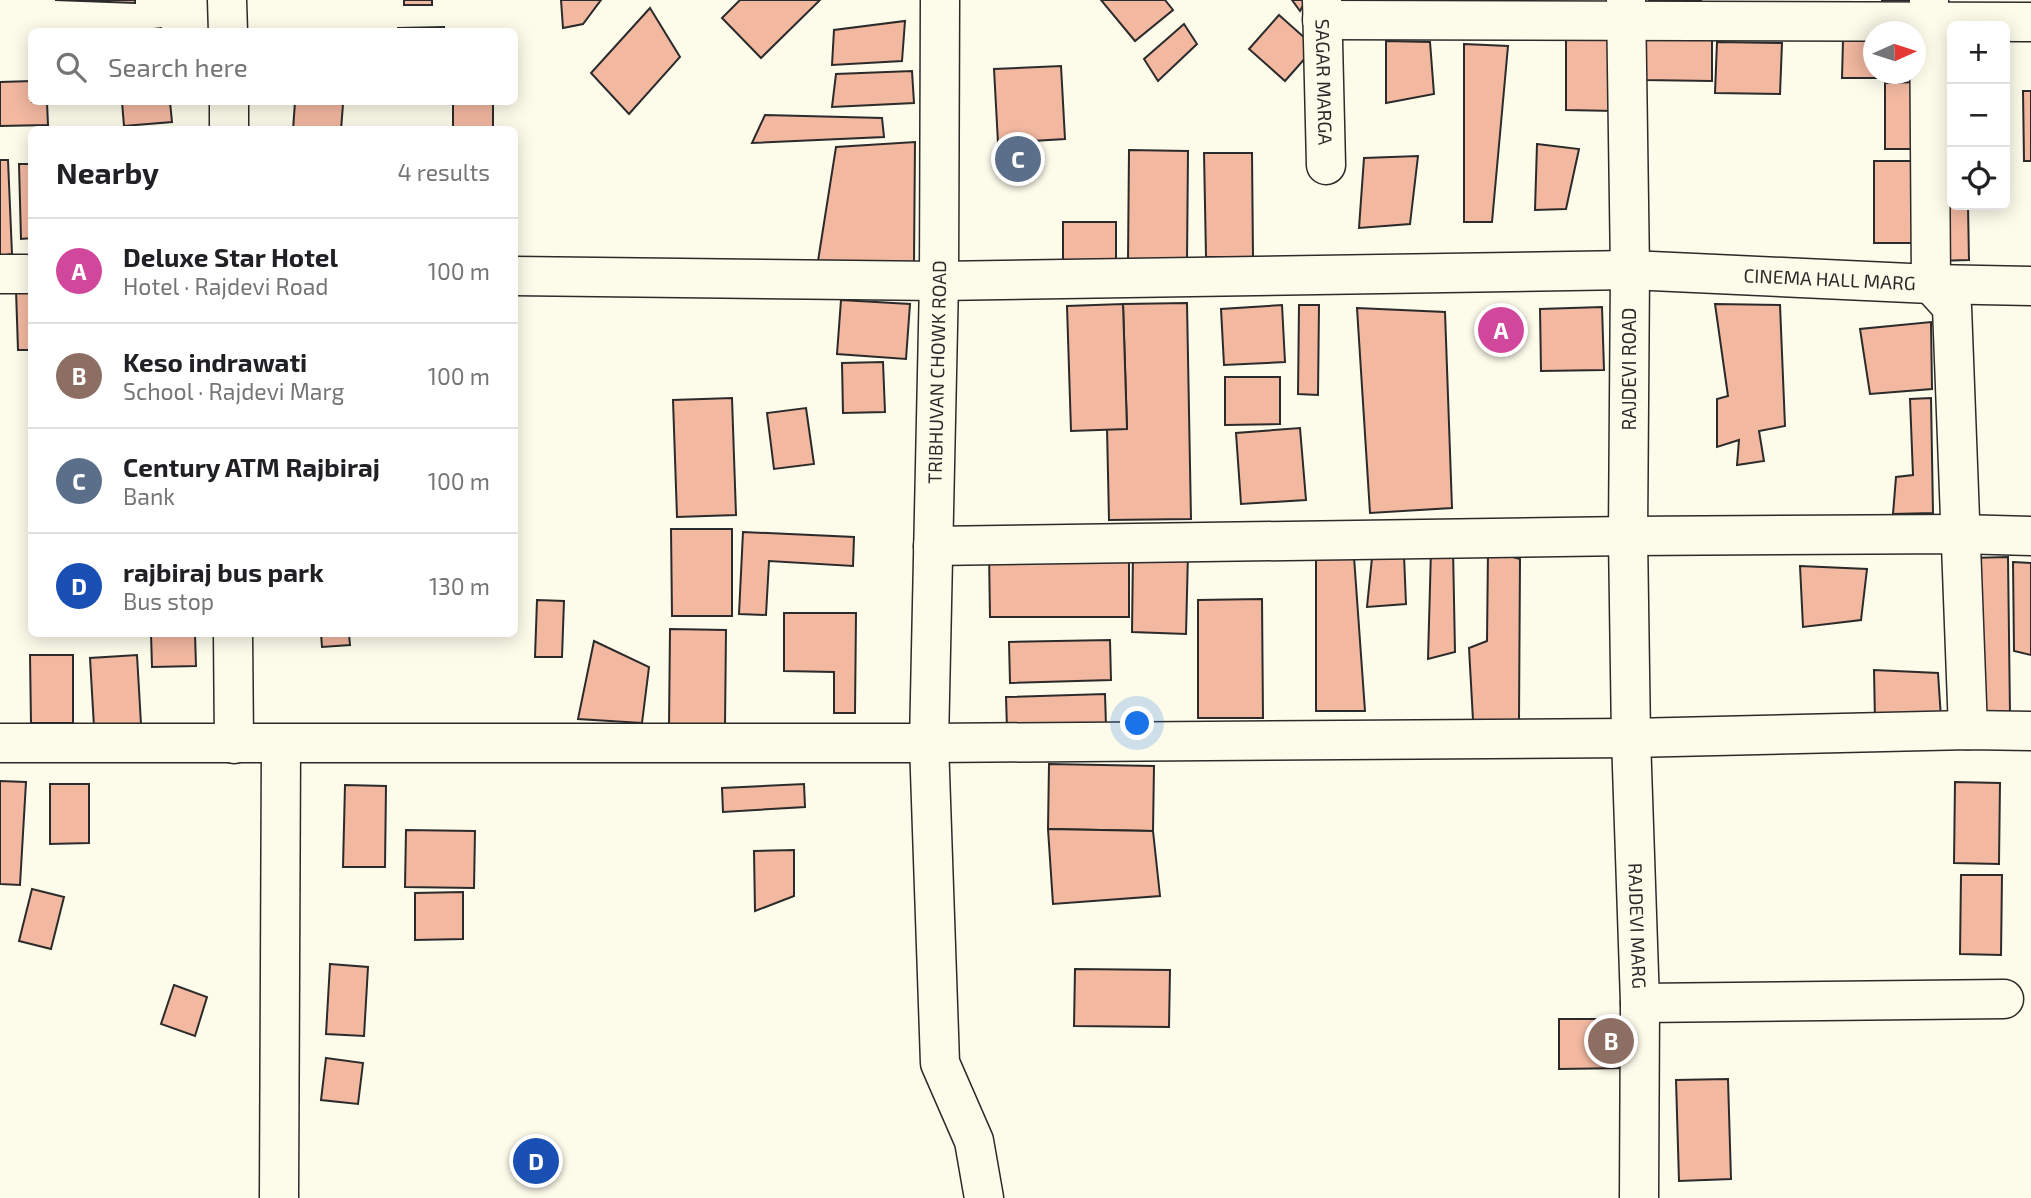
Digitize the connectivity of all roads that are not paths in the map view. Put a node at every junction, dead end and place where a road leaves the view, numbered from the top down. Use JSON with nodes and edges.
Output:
{"nodes":[{"id":1,"x":228,"y":0,"type":"edge"},
{"id":2,"x":940,"y":0,"type":"edge"},
{"id":3,"x":1322,"y":10,"type":"edge"},
{"id":4,"x":1627,"y":11,"type":"edge"},
{"id":5,"x":1929,"y":12,"type":"edge"},
{"id":6,"x":2031,"y":22,"type":"edge"},
{"id":7,"x":228,"y":28,"type":"edge"},
{"id":8,"x":229,"y":105,"type":"edge"},
{"id":9,"x":229,"y":126,"type":"edge"},
{"id":10,"x":1326,"y":165,"type":"dead end"},
{"id":11,"x":1630,"y":270,"type":"junction"},
{"id":12,"x":0,"y":274,"type":"edge"},
{"id":13,"x":28,"y":274,"type":"edge"},
{"id":14,"x":518,"y":276,"type":"edge"},
{"id":15,"x":939,"y":281,"type":"junction"},
{"id":16,"x":1931,"y":284,"type":"junction"},
{"id":17,"x":2031,"y":286,"type":"edge"},
{"id":18,"x":1959,"y":534,"type":"junction"},
{"id":19,"x":1628,"y":536,"type":"junction"},
{"id":20,"x":2031,"y":536,"type":"edge"},
{"id":21,"x":933,"y":546,"type":"junction"},
{"id":22,"x":233,"y":637,"type":"edge"},
{"id":23,"x":1968,"y":730,"type":"junction"},
{"id":24,"x":2031,"y":731,"type":"edge"},
{"id":25,"x":1631,"y":738,"type":"junction"},
{"id":26,"x":0,"y":743,"type":"edge"},
{"id":27,"x":929,"y":743,"type":"junction"},
{"id":28,"x":234,"y":744,"type":"junction"},
{"id":29,"x":281,"y":744,"type":"junction"},
{"id":30,"x":2004,"y":999,"type":"dead end"},
{"id":31,"x":1640,"y":1003,"type":"junction"},
{"id":32,"x":279,"y":1198,"type":"edge"},
{"id":33,"x":984,"y":1198,"type":"edge"},
{"id":34,"x":1639,"y":1198,"type":"edge"}],
"edges":[{"from":1,"to":7,"type":"street"},
{"from":2,"to":15,"type":"street","name":"TRIBHUVAN CHOWK ROAD"},
{"from":3,"to":4,"type":"street"},
{"from":3,"to":10,"type":"street","name":"SAGAR MARGA"},
{"from":4,"to":5,"type":"street"},
{"from":4,"to":11,"type":"street","name":"RAJDEVI ROAD"},
{"from":5,"to":6,"type":"street"},
{"from":5,"to":16,"type":"street"},
{"from":8,"to":9,"type":"street"},
{"from":11,"to":15,"type":"street","name":"CINEMA HALL MARG"},
{"from":11,"to":16,"type":"street","name":"CINEMA HALL MARG"},
{"from":11,"to":19,"type":"street","name":"RAJDEVI ROAD"},
{"from":12,"to":13,"type":"street"},
{"from":14,"to":15,"type":"street","name":"CINEMA HALL MARG"},
{"from":15,"to":21,"type":"street","name":"TRIBHUVAN CHOWK ROAD"},
{"from":16,"to":17,"type":"street","name":"CINEMA HALL MARG"},
{"from":16,"to":18,"type":"street"},
{"from":18,"to":19,"type":"street"},
{"from":18,"to":20,"type":"street"},
{"from":18,"to":23,"type":"street"},
{"from":19,"to":21,"type":"street"},
{"from":19,"to":25,"type":"street","name":"RAJDEVI ROAD"},
{"from":21,"to":27,"type":"street","name":"TRIBHUVAN CHOWK ROAD"},
{"from":22,"to":28,"type":"street"},
{"from":23,"to":24,"type":"street"},
{"from":23,"to":25,"type":"street"},
{"from":25,"to":27,"type":"street"},
{"from":25,"to":31,"type":"street","name":"RAJDEVI MARG"},
{"from":26,"to":28,"type":"street"},
{"from":27,"to":29,"type":"street"},
{"from":27,"to":33,"type":"street","name":"TRIBHUVAN CHOWK ROAD"},
{"from":28,"to":29,"type":"street"},
{"from":29,"to":32,"type":"street"},
{"from":30,"to":31,"type":"street"},
{"from":31,"to":34,"type":"street","name":"RAJDEVI MARG"}]}
